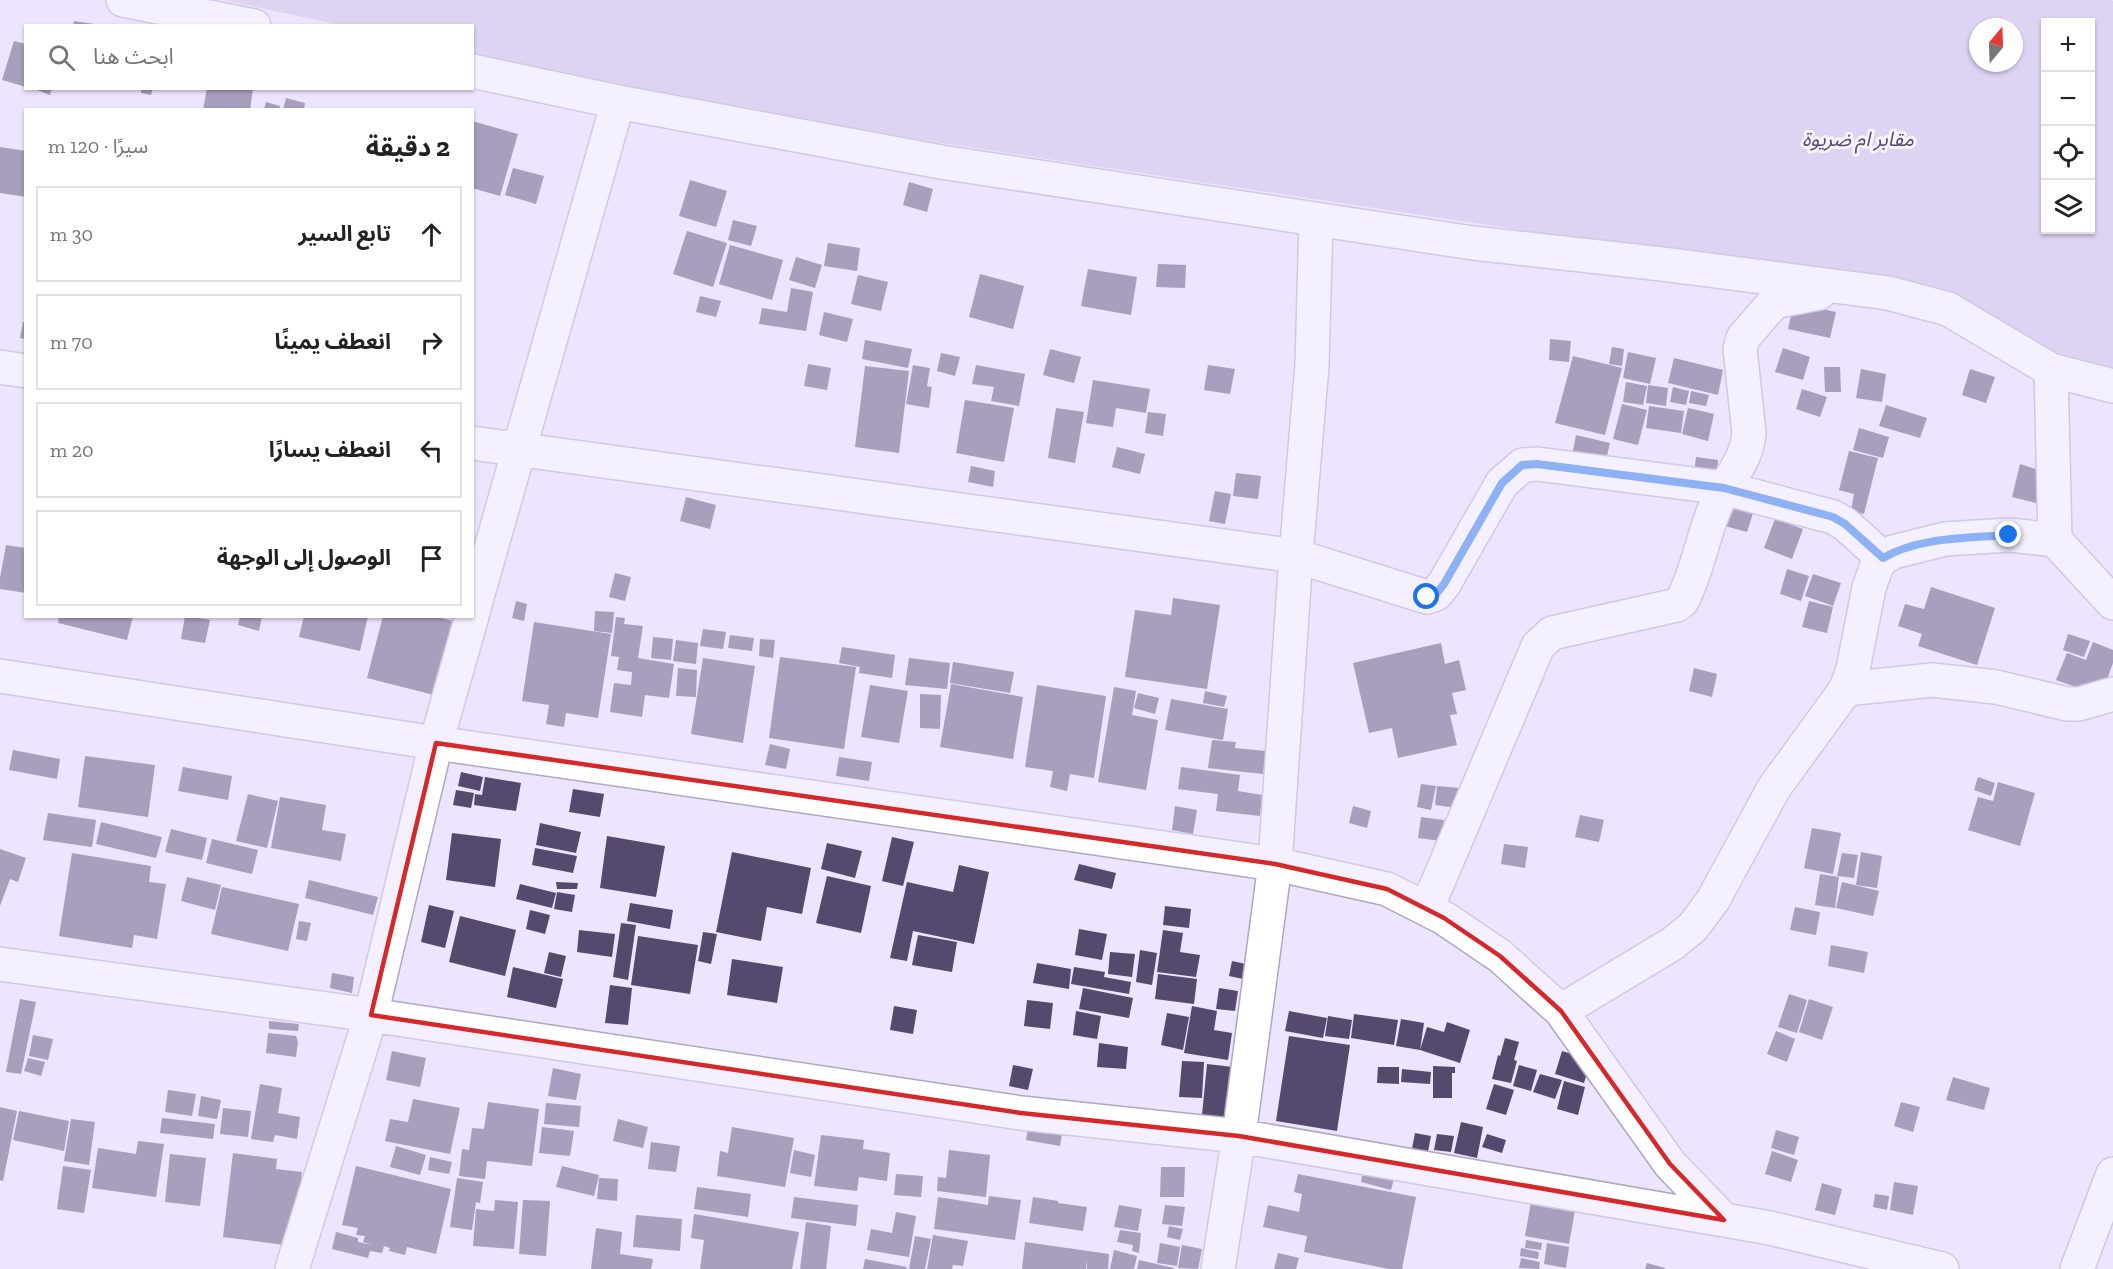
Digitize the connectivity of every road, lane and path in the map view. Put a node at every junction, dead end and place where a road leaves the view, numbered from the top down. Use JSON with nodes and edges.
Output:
{"nodes":[{"id":1,"x":123,"y":0,"type":"edge"},
{"id":2,"x":244,"y":24,"type":"edge"},
{"id":3,"x":474,"y":71,"type":"edge"},
{"id":4,"x":618,"y":102,"type":"junction"},
{"id":5,"x":1316,"y":220,"type":"junction"},
{"id":6,"x":1844,"y":288,"type":"junction"},
{"id":7,"x":0,"y":367,"type":"edge"},
{"id":8,"x":2051,"y":370,"type":"junction"},
{"id":9,"x":24,"y":371,"type":"edge"},
{"id":10,"x":2113,"y":386,"type":"edge"},
{"id":11,"x":474,"y":443,"type":"edge"},
{"id":12,"x":520,"y":451,"type":"junction"},
{"id":13,"x":1724,"y":488,"type":"junction"},
{"id":14,"x":2055,"y":540,"type":"junction"},
{"id":15,"x":1296,"y":556,"type":"junction"},
{"id":16,"x":1883,"y":558,"type":"junction"},
{"id":17,"x":2113,"y":603,"type":"edge"},
{"id":18,"x":474,"y":609,"type":"edge"},
{"id":19,"x":471,"y":618,"type":"edge"},
{"id":20,"x":0,"y":676,"type":"edge"},
{"id":21,"x":1846,"y":689,"type":"junction"},
{"id":22,"x":2113,"y":694,"type":"edge"},
{"id":23,"x":436,"y":743,"type":"junction"},
{"id":24,"x":1275,"y":864,"type":"junction"},
{"id":25,"x":1427,"y":908,"type":"junction"},
{"id":26,"x":0,"y":964,"type":"edge"},
{"id":27,"x":1561,"y":1011,"type":"junction"},
{"id":28,"x":371,"y":1015,"type":"junction"},
{"id":29,"x":1239,"y":1136,"type":"junction"},
{"id":30,"x":2113,"y":1174,"type":"edge"},
{"id":31,"x":1724,"y":1220,"type":"junction"},
{"id":32,"x":292,"y":1269,"type":"edge"},
{"id":33,"x":1218,"y":1269,"type":"edge"},
{"id":34,"x":1942,"y":1269,"type":"edge"},
{"id":35,"x":2078,"y":1269,"type":"edge"}],
"edges":[{"from":1,"to":2,"type":"street"},
{"from":3,"to":4,"type":"street"},
{"from":4,"to":5,"type":"street"},
{"from":4,"to":12,"type":"street"},
{"from":5,"to":6,"type":"street"},
{"from":5,"to":15,"type":"street"},
{"from":6,"to":8,"type":"street"},
{"from":6,"to":13,"type":"street"},
{"from":7,"to":9,"type":"street"},
{"from":8,"to":10,"type":"street"},
{"from":8,"to":14,"type":"street"},
{"from":11,"to":12,"type":"street"},
{"from":12,"to":15,"type":"street"},
{"from":12,"to":18,"type":"street"},
{"from":13,"to":15,"type":"street"},
{"from":13,"to":16,"type":"street"},
{"from":13,"to":25,"type":"street"},
{"from":14,"to":16,"type":"street"},
{"from":14,"to":17,"type":"street"},
{"from":15,"to":24,"type":"street"},
{"from":16,"to":21,"type":"street"},
{"from":19,"to":23,"type":"street"},
{"from":20,"to":23,"type":"street"},
{"from":21,"to":22,"type":"street"},
{"from":21,"to":27,"type":"street"},
{"from":23,"to":24,"type":"street"},
{"from":23,"to":28,"type":"street"},
{"from":24,"to":25,"type":"street"},
{"from":24,"to":29,"type":"street"},
{"from":25,"to":27,"type":"street"},
{"from":26,"to":28,"type":"street"},
{"from":27,"to":31,"type":"street"},
{"from":28,"to":29,"type":"street"},
{"from":28,"to":32,"type":"street"},
{"from":29,"to":31,"type":"street"},
{"from":29,"to":33,"type":"street"},
{"from":30,"to":35,"type":"street"},
{"from":31,"to":34,"type":"street"}]}
